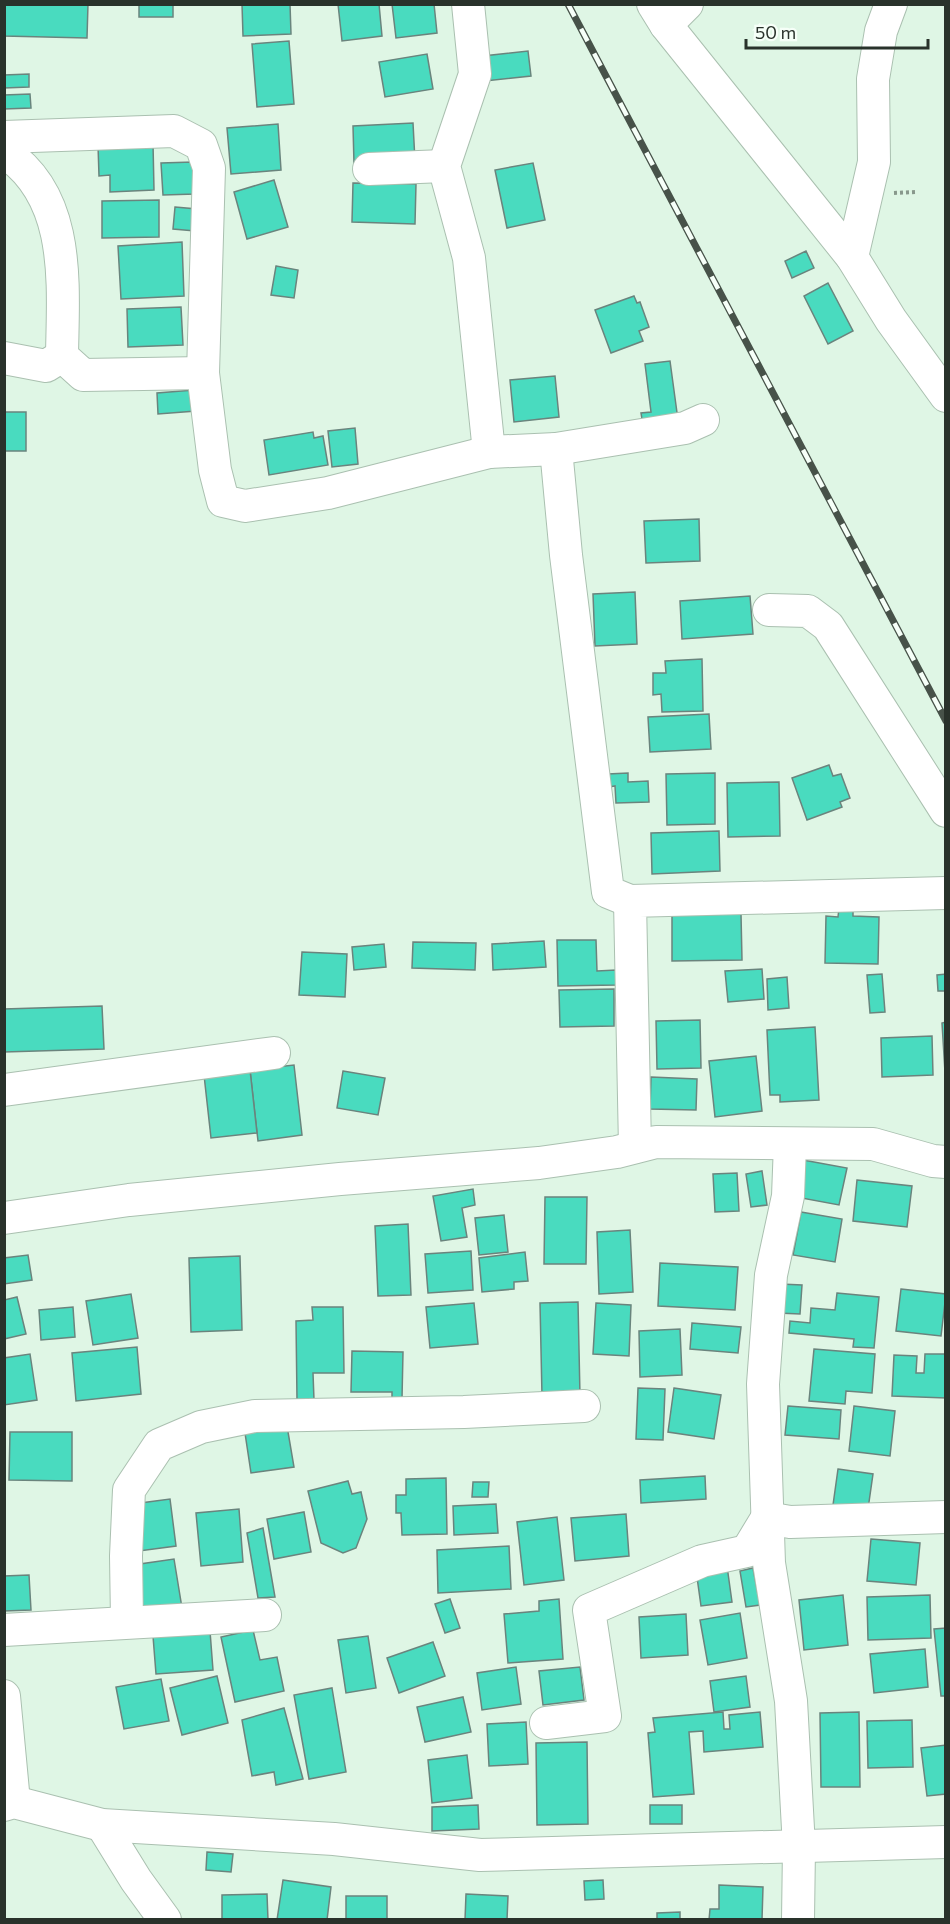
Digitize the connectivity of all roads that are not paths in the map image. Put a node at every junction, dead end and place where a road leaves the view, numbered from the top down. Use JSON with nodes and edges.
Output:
{"nodes":[{"id":1,"x":468,"y":4,"type":"edge"},
{"id":2,"x":891,"y":4,"type":"edge"},
{"id":3,"x":669,"y":11,"type":"edge"},
{"id":4,"x":4,"y":137,"type":"edge"},
{"id":5,"x":4,"y":152,"type":"edge"},
{"id":6,"x":444,"y":166,"type":"junction"},
{"id":7,"x":369,"y":169,"type":"dead end"},
{"id":8,"x":852,"y":257,"type":"junction"},
{"id":9,"x":62,"y":356,"type":"junction"},
{"id":10,"x":4,"y":358,"type":"edge"},
{"id":11,"x":202,"y":374,"type":"junction"},
{"id":12,"x":945,"y":396,"type":"edge"},
{"id":13,"x":703,"y":420,"type":"dead end"},
{"id":14,"x":556,"y":449,"type":"junction"},
{"id":15,"x":489,"y":452,"type":"junction"},
{"id":16,"x":769,"y":610,"type":"dead end"},
{"id":17,"x":945,"y":812,"type":"edge"},
{"id":18,"x":945,"y":893,"type":"edge"},
{"id":19,"x":630,"y":901,"type":"junction"},
{"id":20,"x":274,"y":1053,"type":"dead end"},
{"id":21,"x":4,"y":1090,"type":"edge"},
{"id":22,"x":790,"y":1144,"type":"junction"},
{"id":23,"x":634,"y":1147,"type":"junction"},
{"id":24,"x":945,"y":1162,"type":"edge"},
{"id":25,"x":4,"y":1218,"type":"edge"},
{"id":26,"x":584,"y":1406,"type":"dead end"},
{"id":27,"x":945,"y":1517,"type":"edge"},
{"id":28,"x":767,"y":1518,"type":"junction"},
{"id":29,"x":265,"y":1615,"type":"dead end"},
{"id":30,"x":127,"y":1621,"type":"junction"},
{"id":31,"x":4,"y":1630,"type":"edge"},
{"id":32,"x":4,"y":1696,"type":"edge"},
{"id":33,"x":546,"y":1723,"type":"dead end"},
{"id":34,"x":9,"y":1803,"type":"edge"},
{"id":35,"x":102,"y":1825,"type":"junction"},
{"id":36,"x":945,"y":1842,"type":"edge"},
{"id":37,"x":799,"y":1847,"type":"junction"},
{"id":38,"x":165,"y":1920,"type":"edge"},
{"id":39,"x":798,"y":1920,"type":"edge"}],
"edges":[{"from":1,"to":6,"type":"street"},
{"from":2,"to":8,"type":"street"},
{"from":3,"to":8,"type":"street"},
{"from":4,"to":11,"type":"street"},
{"from":5,"to":9,"type":"street"},
{"from":6,"to":7,"type":"street"},
{"from":6,"to":15,"type":"street"},
{"from":8,"to":12,"type":"street"},
{"from":9,"to":10,"type":"street"},
{"from":9,"to":11,"type":"street"},
{"from":11,"to":15,"type":"street"},
{"from":13,"to":14,"type":"street"},
{"from":14,"to":15,"type":"street"},
{"from":14,"to":19,"type":"street"},
{"from":16,"to":17,"type":"street"},
{"from":18,"to":19,"type":"street"},
{"from":19,"to":23,"type":"street"},
{"from":20,"to":21,"type":"street"},
{"from":22,"to":23,"type":"street"},
{"from":22,"to":24,"type":"street"},
{"from":22,"to":28,"type":"street"},
{"from":23,"to":25,"type":"street"},
{"from":26,"to":30,"type":"street"},
{"from":27,"to":28,"type":"street"},
{"from":28,"to":33,"type":"street"},
{"from":28,"to":37,"type":"street"},
{"from":29,"to":30,"type":"street"},
{"from":30,"to":31,"type":"street"},
{"from":32,"to":34,"type":"street"},
{"from":34,"to":35,"type":"street"},
{"from":35,"to":37,"type":"street"},
{"from":35,"to":38,"type":"street"},
{"from":36,"to":37,"type":"street"},
{"from":37,"to":39,"type":"street"}]}
